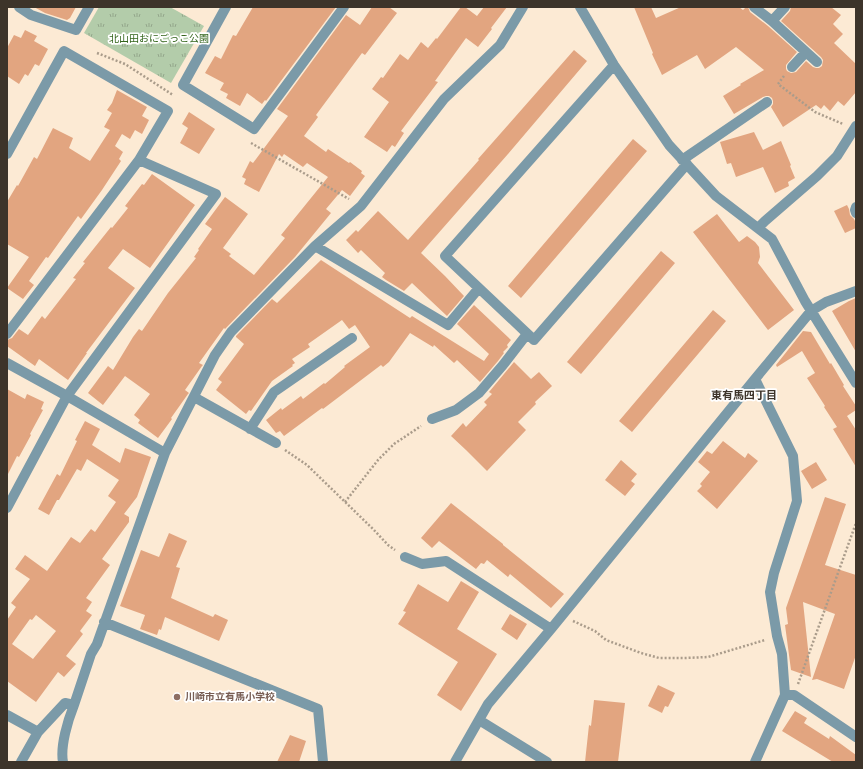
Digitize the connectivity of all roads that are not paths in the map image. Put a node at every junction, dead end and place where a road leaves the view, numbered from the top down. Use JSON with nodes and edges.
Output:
{"nodes":[{"id":1,"x":19,"y":7,"type":"edge"},
{"id":2,"x":90,"y":7,"type":"edge"},
{"id":3,"x":226,"y":7,"type":"edge"},
{"id":4,"x":344,"y":7,"type":"edge"},
{"id":5,"x":523,"y":7,"type":"edge"},
{"id":6,"x":580,"y":7,"type":"edge"},
{"id":7,"x":754,"y":7,"type":"edge"},
{"id":8,"x":785,"y":7,"type":"edge"},
{"id":9,"x":772,"y":21,"type":"junction"},
{"id":10,"x":806,"y":52,"type":"junction"},
{"id":11,"x":817,"y":62,"type":"dead end"},
{"id":12,"x":614,"y":65,"type":"junction"},
{"id":13,"x":792,"y":67,"type":"road end"},
{"id":14,"x":767,"y":102,"type":"dead end"},
{"id":15,"x":855,"y":128,"type":"edge"},
{"id":16,"x":7,"y":154,"type":"edge"},
{"id":17,"x":139,"y":160,"type":"junction"},
{"id":18,"x":685,"y":162,"type":"junction"},
{"id":19,"x":856,"y":207,"type":"edge"},
{"id":20,"x":856,"y":213,"type":"edge"},
{"id":21,"x":758,"y":228,"type":"junction"},
{"id":22,"x":315,"y":246,"type":"junction"},
{"id":23,"x":479,"y":288,"type":"junction"},
{"id":24,"x":856,"y":291,"type":"edge"},
{"id":25,"x":811,"y":311,"type":"junction"},
{"id":26,"x":7,"y":334,"type":"edge"},
{"id":27,"x":527,"y":334,"type":"junction"},
{"id":28,"x":352,"y":338,"type":"dead end"},
{"id":29,"x":7,"y":363,"type":"edge"},
{"id":30,"x":755,"y":379,"type":"junction"},
{"id":31,"x":856,"y":383,"type":"edge"},
{"id":32,"x":67,"y":396,"type":"junction"},
{"id":33,"x":194,"y":397,"type":"junction"},
{"id":34,"x":432,"y":419,"type":"road end"},
{"id":35,"x":250,"y":429,"type":"junction"},
{"id":36,"x":276,"y":443,"type":"road end"},
{"id":37,"x":165,"y":453,"type":"junction"},
{"id":38,"x":7,"y":508,"type":"edge"},
{"id":39,"x":405,"y":557,"type":"road end"},
{"id":40,"x":104,"y":622,"type":"junction"},
{"id":41,"x":551,"y":629,"type":"junction"},
{"id":42,"x":789,"y":695,"type":"junction"},
{"id":43,"x":74,"y":705,"type":"junction"},
{"id":44,"x":7,"y":715,"type":"edge"},
{"id":45,"x":479,"y":720,"type":"junction"},
{"id":46,"x":38,"y":732,"type":"junction"},
{"id":47,"x":856,"y":737,"type":"edge"},
{"id":48,"x":21,"y":762,"type":"edge"},
{"id":49,"x":63,"y":762,"type":"edge"},
{"id":50,"x":323,"y":762,"type":"edge"},
{"id":51,"x":455,"y":762,"type":"edge"},
{"id":52,"x":547,"y":762,"type":"edge"},
{"id":53,"x":755,"y":762,"type":"edge"}],
"edges":[{"from":1,"to":2,"type":"street"},
{"from":3,"to":4,"type":"street"},
{"from":5,"to":22,"type":"street"},
{"from":6,"to":12,"type":"street"},
{"from":7,"to":9,"type":"street"},
{"from":8,"to":9,"type":"street"},
{"from":9,"to":10,"type":"street"},
{"from":10,"to":11,"type":"street"},
{"from":10,"to":13,"type":"street"},
{"from":12,"to":18,"type":"street"},
{"from":12,"to":23,"type":"street"},
{"from":14,"to":18,"type":"street"},
{"from":15,"to":21,"type":"street"},
{"from":16,"to":17,"type":"street"},
{"from":17,"to":26,"type":"street"},
{"from":17,"to":32,"type":"street"},
{"from":18,"to":21,"type":"street"},
{"from":18,"to":27,"type":"street"},
{"from":19,"to":20,"type":"street"},
{"from":21,"to":25,"type":"street"},
{"from":22,"to":23,"type":"street"},
{"from":22,"to":33,"type":"street"},
{"from":23,"to":27,"type":"street"},
{"from":24,"to":25,"type":"street"},
{"from":25,"to":30,"type":"street"},
{"from":25,"to":31,"type":"street"},
{"from":27,"to":34,"type":"street"},
{"from":28,"to":35,"type":"street"},
{"from":29,"to":32,"type":"street"},
{"from":30,"to":41,"type":"street"},
{"from":30,"to":42,"type":"street"},
{"from":32,"to":37,"type":"street"},
{"from":32,"to":38,"type":"street"},
{"from":33,"to":35,"type":"street"},
{"from":33,"to":37,"type":"street"},
{"from":35,"to":36,"type":"street"},
{"from":37,"to":40,"type":"street"},
{"from":39,"to":41,"type":"street"},
{"from":40,"to":43,"type":"street"},
{"from":40,"to":50,"type":"street"},
{"from":41,"to":45,"type":"street"},
{"from":42,"to":47,"type":"street"},
{"from":42,"to":53,"type":"street"},
{"from":43,"to":46,"type":"street"},
{"from":43,"to":49,"type":"street"},
{"from":44,"to":46,"type":"street"},
{"from":45,"to":51,"type":"street"},
{"from":45,"to":52,"type":"street"},
{"from":46,"to":48,"type":"street"}]}
